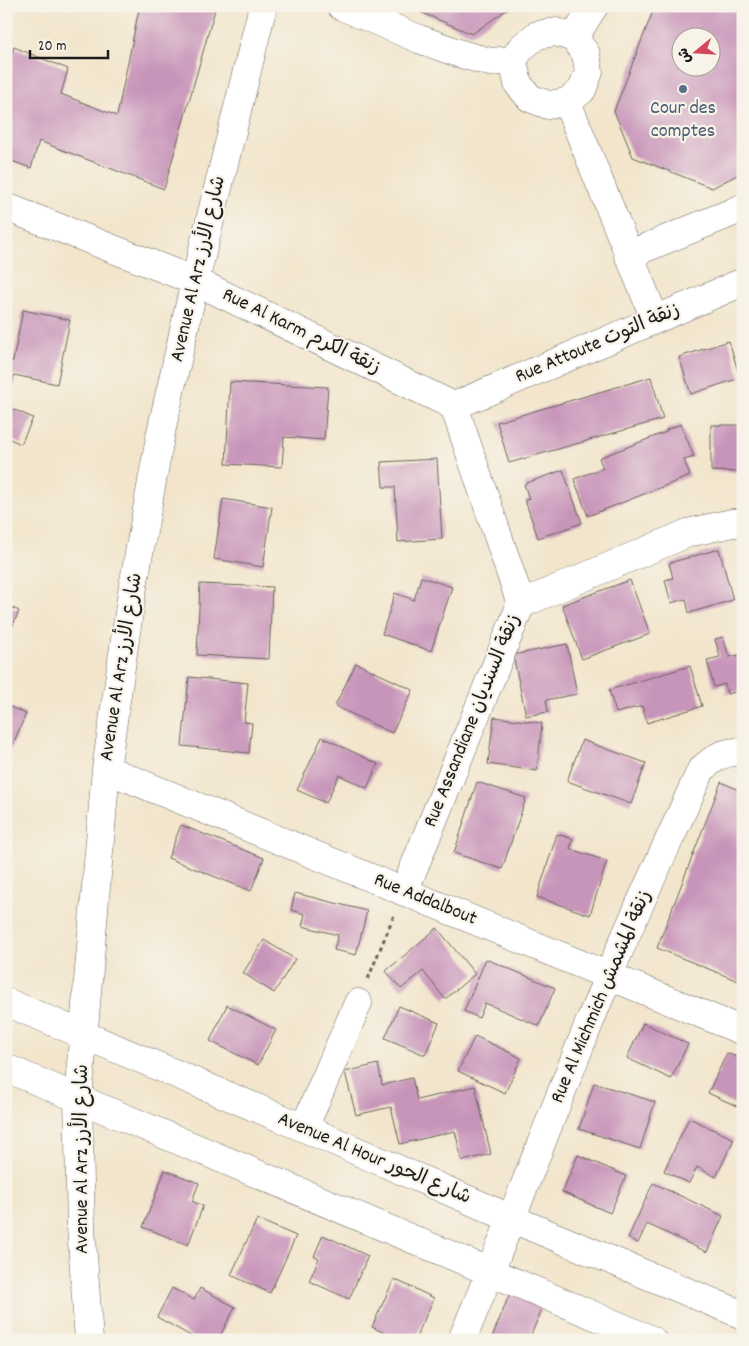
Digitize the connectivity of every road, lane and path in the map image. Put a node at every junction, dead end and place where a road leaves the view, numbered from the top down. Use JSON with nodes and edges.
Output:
{"nodes":[{"id":1,"x":263,"y":6,"type":"edge"},
{"id":2,"x":341,"y":6,"type":"edge"},
{"id":3,"x":594,"y":6,"type":"edge"},
{"id":4,"x":574,"y":38,"type":"junction"},
{"id":5,"x":513,"y":60,"type":"junction"},
{"id":6,"x":567,"y":102,"type":"junction"},
{"id":7,"x":6,"y":207,"type":"edge"},
{"id":8,"x":743,"y":208,"type":"edge"},
{"id":9,"x":628,"y":255,"type":"junction"},
{"id":10,"x":195,"y":281,"type":"junction"},
{"id":11,"x":743,"y":282,"type":"edge"},
{"id":12,"x":655,"y":319,"type":"junction"},
{"id":13,"x":454,"y":406,"type":"junction"},
{"id":14,"x":743,"y":523,"type":"edge"},
{"id":15,"x":521,"y":604,"type":"junction"},
{"id":16,"x":743,"y":752,"type":"edge"},
{"id":17,"x":106,"y":769,"type":"junction"},
{"id":18,"x":404,"y":892,"type":"junction"},
{"id":19,"x":609,"y":976,"type":"junction"},
{"id":20,"x":6,"y":1002,"type":"edge"},
{"id":21,"x":358,"y":1003,"type":"joint"},
{"id":22,"x":743,"y":1031,"type":"edge"},
{"id":23,"x":83,"y":1035,"type":"junction"},
{"id":24,"x":6,"y":1068,"type":"edge"},
{"id":25,"x":78,"y":1099,"type":"junction"},
{"id":26,"x":304,"y":1128,"type":"junction"},
{"id":27,"x":510,"y":1218,"type":"junction"},
{"id":28,"x":490,"y":1271,"type":"junction"},
{"id":29,"x":743,"y":1315,"type":"edge"},
{"id":30,"x":89,"y":1340,"type":"edge"},
{"id":31,"x":462,"y":1340,"type":"edge"},
{"id":32,"x":652,"y":1340,"type":"edge"}],
"edges":[{"from":1,"to":10,"type":"street","name":"Avenue Al Arz شارع الأرز"},
{"from":2,"to":5,"type":"street"},
{"from":3,"to":4,"type":"street"},
{"from":4,"to":5,"type":"street"},
{"from":4,"to":6,"type":"street"},
{"from":5,"to":6,"type":"street"},
{"from":6,"to":9,"type":"street"},
{"from":7,"to":10,"type":"street","name":"Rue Al Karm زنقة الكرم"},
{"from":8,"to":9,"type":"street"},
{"from":9,"to":12,"type":"street"},
{"from":10,"to":13,"type":"street","name":"Rue Al Karm زنقة الكرم"},
{"from":10,"to":17,"type":"street","name":"Avenue Al Arz شارع الأرز"},
{"from":11,"to":12,"type":"street","name":"Rue Attoute زنقة التوت"},
{"from":12,"to":13,"type":"street","name":"Rue Attoute زنقة التوت"},
{"from":13,"to":15,"type":"street"},
{"from":14,"to":15,"type":"street","name":"Rue Assandiane زنقة السنديان"},
{"from":15,"to":18,"type":"street","name":"Rue Assandiane زنقة السنديان"},
{"from":16,"to":19,"type":"street","name":"Rue Al Michmich زنقة المشمش"},
{"from":17,"to":18,"type":"street","name":"Rue Addalbout"},
{"from":17,"to":23,"type":"street","name":"Avenue Al Arz شارع الأرز"},
{"from":18,"to":19,"type":"street","name":"Rue Addalbout"},
{"from":18,"to":21,"type":"path"},
{"from":19,"to":22,"type":"street","name":"Rue Addalbout"},
{"from":19,"to":27,"type":"street","name":"Rue Al Michmich زنقة المشمش"},
{"from":20,"to":23,"type":"street","name":"Avenue Al Hour شارع الحور"},
{"from":21,"to":26,"type":"street"},
{"from":23,"to":25,"type":"street","name":"Avenue Al Arz شارع الأرز"},
{"from":23,"to":26,"type":"street","name":"Avenue Al Hour شارع الحور"},
{"from":24,"to":25,"type":"street"},
{"from":25,"to":28,"type":"street"},
{"from":25,"to":30,"type":"street","name":"Avenue Al Arz شارع الأرز"},
{"from":26,"to":27,"type":"street","name":"Avenue Al Hour شارع الحور"},
{"from":27,"to":28,"type":"street","name":"Rue Al Michmich زنقة المشمش"},
{"from":27,"to":29,"type":"street","name":"Avenue Al Hour شارع الحور"},
{"from":28,"to":31,"type":"street","name":"Rue Al Michmich زنقة المشمش"},
{"from":28,"to":32,"type":"street"}]}
